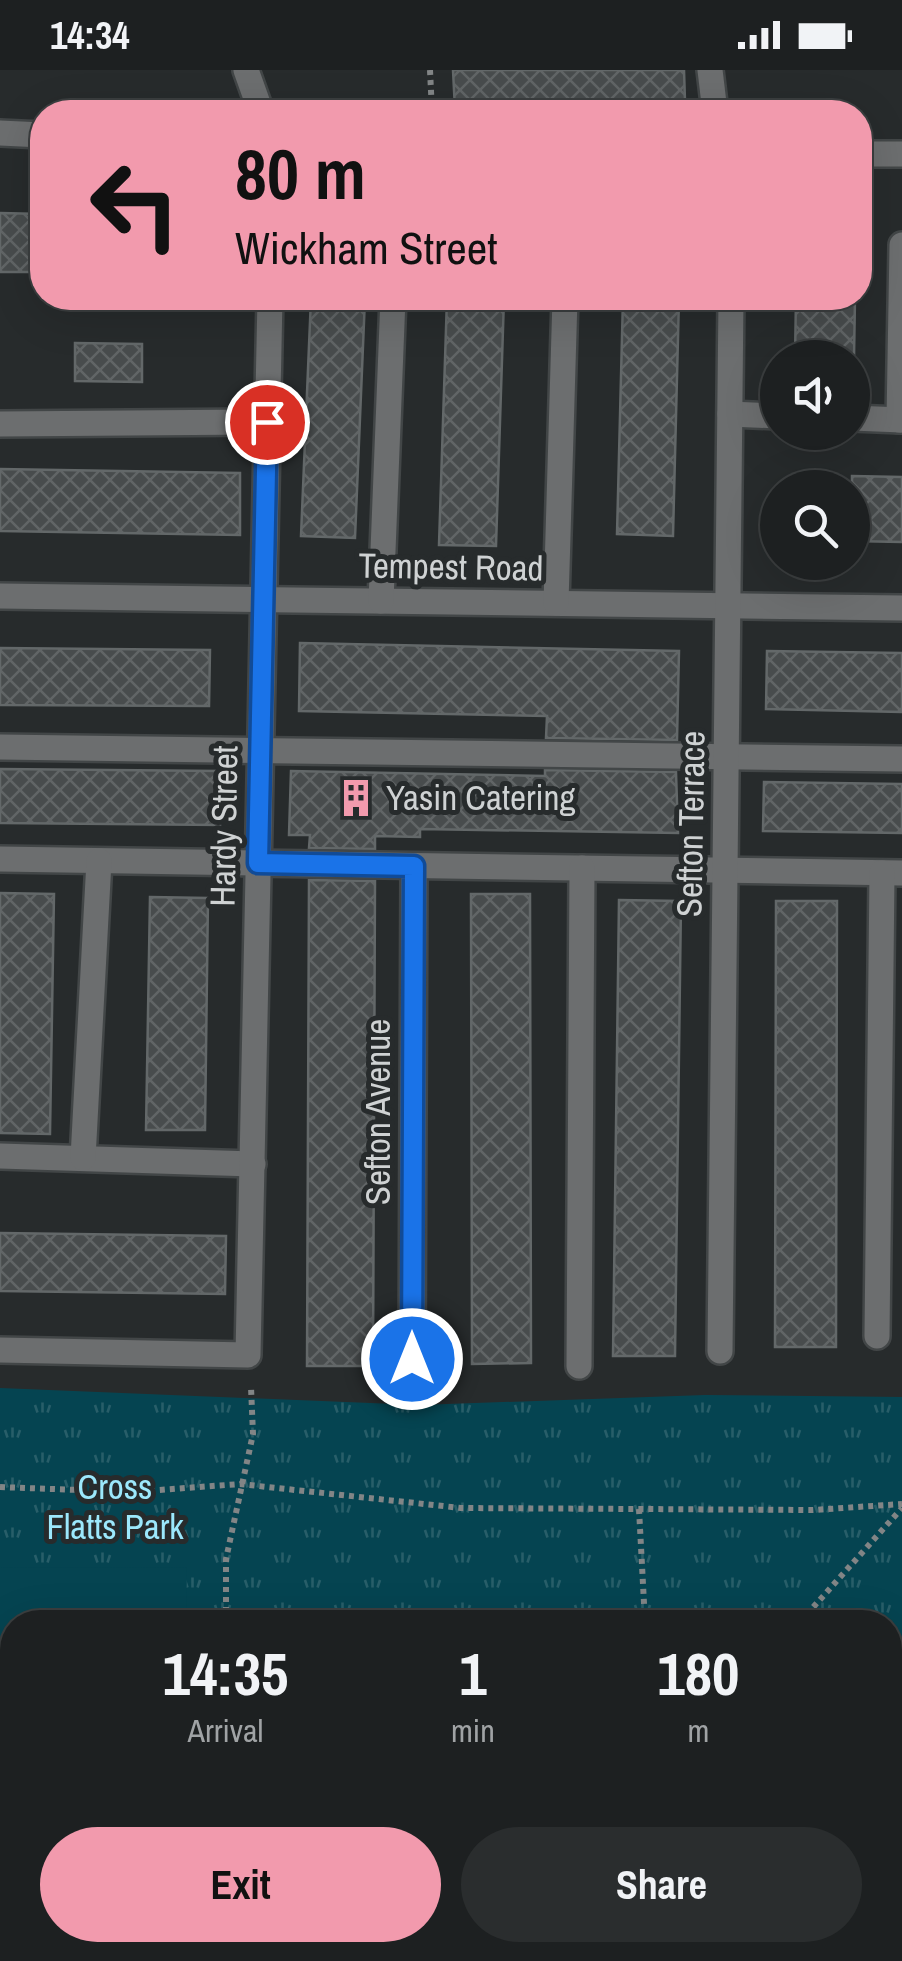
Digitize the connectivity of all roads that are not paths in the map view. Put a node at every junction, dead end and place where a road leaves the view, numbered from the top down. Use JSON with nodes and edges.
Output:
{"nodes":[{"id":1,"x":246,"y":70,"type":"edge"},
{"id":2,"x":710,"y":70,"type":"edge"},
{"id":3,"x":257,"y":100,"type":"edge"},
{"id":4,"x":713,"y":100,"type":"edge"},
{"id":5,"x":0,"y":133,"type":"edge"},
{"id":6,"x":30,"y":134,"type":"edge"},
{"id":7,"x":872,"y":154,"type":"edge"},
{"id":8,"x":902,"y":154,"type":"edge"},
{"id":9,"x":902,"y":245,"type":"edge"},
{"id":10,"x":270,"y":310,"type":"edge"},
{"id":11,"x":393,"y":310,"type":"edge"},
{"id":12,"x":565,"y":310,"type":"edge"},
{"id":13,"x":732,"y":310,"type":"edge"},
{"id":14,"x":730,"y":414,"type":"junction"},
{"id":15,"x":760,"y":415,"type":"edge"},
{"id":16,"x":870,"y":419,"type":"edge"},
{"id":17,"x":901,"y":420,"type":"edge"},
{"id":18,"x":267,"y":422,"type":"junction"},
{"id":19,"x":0,"y":424,"type":"edge"},
{"id":20,"x":0,"y":596,"type":"edge"},
{"id":21,"x":264,"y":600,"type":"junction"},
{"id":22,"x":381,"y":601,"type":"junction"},
{"id":23,"x":556,"y":604,"type":"junction"},
{"id":24,"x":728,"y":606,"type":"junction"},
{"id":25,"x":902,"y":608,"type":"edge"},
{"id":26,"x":0,"y":746,"type":"edge"},
{"id":27,"x":261,"y":750,"type":"junction"},
{"id":28,"x":726,"y":757,"type":"junction"},
{"id":29,"x":902,"y":760,"type":"edge"},
{"id":30,"x":0,"y":859,"type":"edge"},
{"id":31,"x":99,"y":861,"type":"junction"},
{"id":32,"x":258,"y":863,"type":"junction"},
{"id":33,"x":414,"y":866,"type":"junction"},
{"id":34,"x":582,"y":868,"type":"junction"},
{"id":35,"x":725,"y":871,"type":"junction"},
{"id":36,"x":892,"y":873,"type":"edge"},
{"id":37,"x":0,"y":1156,"type":"edge"},
{"id":38,"x":84,"y":1158,"type":"junction"},
{"id":39,"x":253,"y":1164,"type":"junction"},
{"id":40,"x":876,"y":1336,"type":"dead end"},
{"id":41,"x":0,"y":1350,"type":"edge"},
{"id":42,"x":720,"y":1351,"type":"dead end"},
{"id":43,"x":412,"y":1359,"type":"dead end"},
{"id":44,"x":579,"y":1366,"type":"dead end"}],
"edges":[{"from":1,"to":3,"type":"street"},
{"from":2,"to":4,"type":"street"},
{"from":5,"to":6,"type":"street"},
{"from":7,"to":8,"type":"street"},
{"from":9,"to":17,"type":"street"},
{"from":10,"to":18,"type":"street","name":"Hardy Street"},
{"from":11,"to":22,"type":"street"},
{"from":12,"to":23,"type":"street"},
{"from":13,"to":14,"type":"street","name":"Sefton Terrace"},
{"from":14,"to":15,"type":"street"},
{"from":14,"to":24,"type":"street","name":"Sefton Terrace"},
{"from":16,"to":17,"type":"street"},
{"from":18,"to":19,"type":"street"},
{"from":18,"to":21,"type":"street","name":"Hardy Street"},
{"from":20,"to":21,"type":"street","name":"Tempest Road"},
{"from":21,"to":22,"type":"street","name":"Tempest Road"},
{"from":21,"to":27,"type":"street","name":"Hardy Street"},
{"from":22,"to":23,"type":"street","name":"Tempest Road"},
{"from":23,"to":24,"type":"street","name":"Tempest Road"},
{"from":24,"to":25,"type":"street","name":"Tempest Road"},
{"from":24,"to":28,"type":"street","name":"Sefton Terrace"},
{"from":26,"to":27,"type":"street"},
{"from":27,"to":28,"type":"street"},
{"from":27,"to":32,"type":"street","name":"Hardy Street"},
{"from":28,"to":29,"type":"street"},
{"from":28,"to":35,"type":"street","name":"Sefton Terrace"},
{"from":30,"to":31,"type":"street"},
{"from":31,"to":32,"type":"street"},
{"from":31,"to":38,"type":"street"},
{"from":32,"to":33,"type":"street"},
{"from":32,"to":39,"type":"street","name":"Hardy Street"},
{"from":33,"to":34,"type":"street"},
{"from":33,"to":43,"type":"street","name":"Sefton Avenue"},
{"from":34,"to":35,"type":"street"},
{"from":34,"to":44,"type":"street"},
{"from":35,"to":36,"type":"street"},
{"from":35,"to":42,"type":"street","name":"Sefton Terrace"},
{"from":36,"to":40,"type":"street"},
{"from":37,"to":38,"type":"street"},
{"from":38,"to":39,"type":"street"},
{"from":39,"to":41,"type":"street","name":"Hardy Street"}]}
